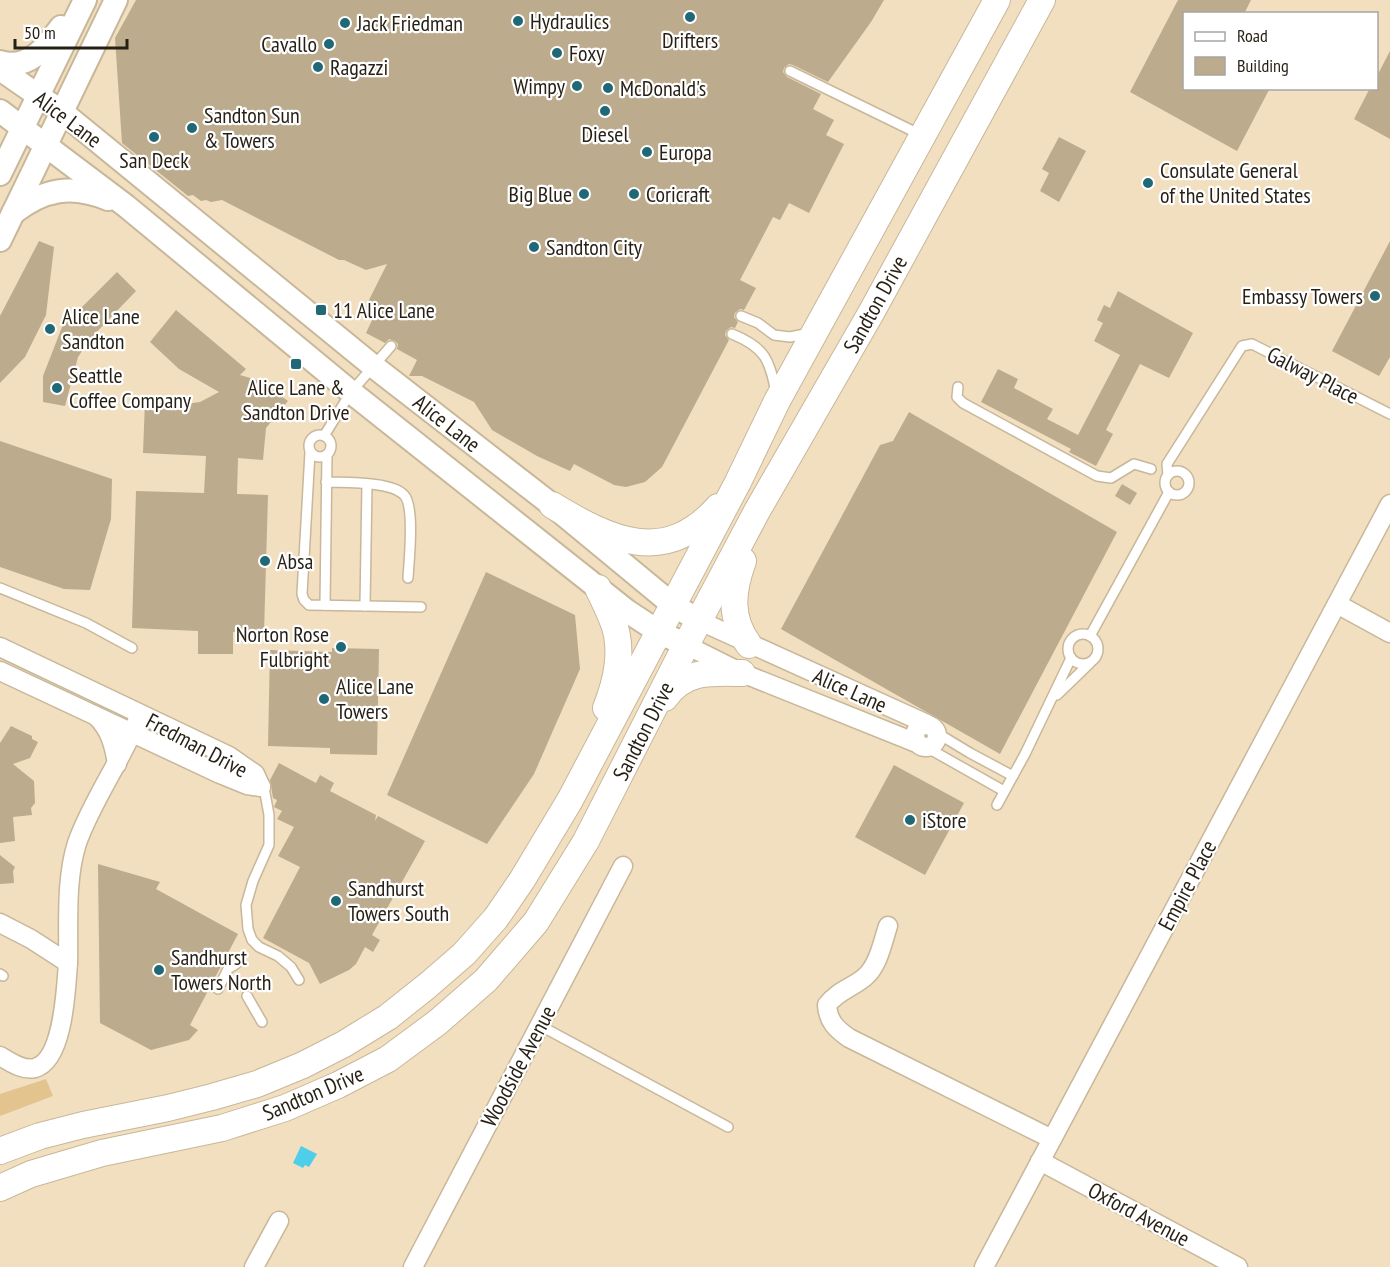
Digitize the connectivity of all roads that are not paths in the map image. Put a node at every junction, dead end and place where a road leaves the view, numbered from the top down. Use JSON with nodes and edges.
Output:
{"nodes":[{"id":1,"x":80,"y":0,"type":"edge"},
{"id":2,"x":85,"y":0,"type":"edge"},
{"id":3,"x":116,"y":0,"type":"edge"},
{"id":4,"x":997,"y":0,"type":"edge"},
{"id":5,"x":1042,"y":0,"type":"edge"},
{"id":6,"x":0,"y":62,"type":"edge"},
{"id":7,"x":0,"y":69,"type":"edge"},
{"id":8,"x":790,"y":71,"type":"dead end"},
{"id":9,"x":38,"y":95,"type":"junction"},
{"id":10,"x":0,"y":111,"type":"edge"},
{"id":11,"x":63,"y":112,"type":"junction"},
{"id":12,"x":23,"y":128,"type":"junction"},
{"id":13,"x":923,"y":136,"type":"junction"},
{"id":14,"x":46,"y":146,"type":"junction"},
{"id":15,"x":0,"y":174,"type":"edge"},
{"id":16,"x":126,"y":206,"type":"junction"},
{"id":17,"x":13,"y":213,"type":"junction"},
{"id":18,"x":0,"y":240,"type":"edge"},
{"id":19,"x":741,"y":316,"type":"dead end"},
{"id":20,"x":815,"y":332,"type":"junction"},
{"id":21,"x":732,"y":334,"type":"dead end"},
{"id":22,"x":391,"y":346,"type":"dead end"},
{"id":23,"x":373,"y":366,"type":"junction"},
{"id":24,"x":958,"y":387,"type":"dead end"},
{"id":25,"x":351,"y":392,"type":"junction"},
{"id":26,"x":777,"y":401,"type":"junction"},
{"id":27,"x":1390,"y":414,"type":"edge"},
{"id":28,"x":324,"y":436,"type":"junction"},
{"id":29,"x":310,"y":452,"type":"junction"},
{"id":30,"x":327,"y":455,"type":"junction"},
{"id":31,"x":1152,"y":469,"type":"dead end"},
{"id":32,"x":1168,"y":475,"type":"junction"},
{"id":33,"x":326,"y":482,"type":"junction"},
{"id":34,"x":738,"y":482,"type":"junction"},
{"id":35,"x":364,"y":484,"type":"junction"},
{"id":36,"x":1169,"y":492,"type":"junction"},
{"id":37,"x":1390,"y":504,"type":"edge"},
{"id":38,"x":552,"y":505,"type":"junction"},
{"id":39,"x":758,"y":512,"type":"junction"},
{"id":40,"x":408,"y":578,"type":"dead end"},
{"id":41,"x":0,"y":588,"type":"edge"},
{"id":42,"x":598,"y":588,"type":"junction"},
{"id":43,"x":1337,"y":604,"type":"junction"},
{"id":44,"x":325,"y":605,"type":"junction"},
{"id":45,"x":674,"y":605,"type":"junction"},
{"id":46,"x":365,"y":606,"type":"junction"},
{"id":47,"x":421,"y":607,"type":"dead end"},
{"id":48,"x":700,"y":621,"type":"junction"},
{"id":49,"x":659,"y":632,"type":"junction"},
{"id":50,"x":1390,"y":633,"type":"edge"},
{"id":51,"x":1090,"y":636,"type":"junction"},
{"id":52,"x":686,"y":645,"type":"junction"},
{"id":53,"x":749,"y":645,"type":"junction"},
{"id":54,"x":0,"y":647,"type":"edge"},
{"id":55,"x":132,"y":648,"type":"dead end"},
{"id":56,"x":1071,"y":658,"type":"junction"},
{"id":57,"x":1090,"y":663,"type":"junction"},
{"id":58,"x":0,"y":671,"type":"edge"},
{"id":59,"x":742,"y":673,"type":"junction"},
{"id":60,"x":1052,"y":700,"type":"junction"},
{"id":61,"x":140,"y":714,"type":"junction"},
{"id":62,"x":95,"y":715,"type":"junction"},
{"id":63,"x":645,"y":728,"type":"junction"},
{"id":64,"x":932,"y":728,"type":"junction"},
{"id":65,"x":133,"y":732,"type":"junction"},
{"id":66,"x":181,"y":733,"type":"junction"},
{"id":67,"x":922,"y":746,"type":"junction"},
{"id":68,"x":172,"y":751,"type":"junction"},
{"id":69,"x":117,"y":764,"type":"junction"},
{"id":70,"x":1013,"y":776,"type":"junction"},
{"id":71,"x":261,"y":787,"type":"junction"},
{"id":72,"x":1005,"y":791,"type":"junction"},
{"id":73,"x":570,"y":800,"type":"junction"},
{"id":74,"x":997,"y":805,"type":"dead end"},
{"id":75,"x":623,"y":866,"type":"dead end"},
{"id":76,"x":0,"y":924,"type":"edge"},
{"id":77,"x":888,"y":926,"type":"dead end"},
{"id":78,"x":68,"y":963,"type":"junction"},
{"id":79,"x":236,"y":964,"type":"dead end"},
{"id":80,"x":299,"y":980,"type":"dead end"},
{"id":81,"x":218,"y":989,"type":"dead end"},
{"id":82,"x":248,"y":996,"type":"dead end"},
{"id":83,"x":262,"y":1022,"type":"dead end"},
{"id":84,"x":539,"y":1025,"type":"junction"},
{"id":85,"x":0,"y":1056,"type":"edge"},
{"id":86,"x":728,"y":1127,"type":"dead end"},
{"id":87,"x":1052,"y":1139,"type":"junction"},
{"id":88,"x":0,"y":1151,"type":"edge"},
{"id":89,"x":1040,"y":1161,"type":"junction"},
{"id":90,"x":0,"y":1188,"type":"edge"},
{"id":91,"x":279,"y":1221,"type":"dead end"},
{"id":92,"x":254,"y":1267,"type":"edge"},
{"id":93,"x":412,"y":1267,"type":"edge"},
{"id":94,"x":984,"y":1267,"type":"edge"},
{"id":95,"x":1238,"y":1267,"type":"edge"}],
"edges":[{"from":1,"to":6,"type":"street"},
{"from":2,"to":9,"type":"street"},
{"from":3,"to":11,"type":"street"},
{"from":4,"to":13,"type":"main road","name":"Sandton Drive"},
{"from":5,"to":39,"type":"main road","name":"Sandton Drive"},
{"from":7,"to":9,"type":"street","name":"Alice Lane"},
{"from":8,"to":13,"type":"lane"},
{"from":9,"to":11,"type":"street","name":"Alice Lane"},
{"from":9,"to":12,"type":"street"},
{"from":10,"to":12,"type":"street","name":"Alice Lane"},
{"from":11,"to":14,"type":"street"},
{"from":11,"to":23,"type":"street","name":"Alice Lane"},
{"from":12,"to":14,"type":"street","name":"Alice Lane"},
{"from":12,"to":15,"type":"street"},
{"from":13,"to":20,"type":"main road","name":"Sandton Drive"},
{"from":14,"to":16,"type":"street","name":"Alice Lane"},
{"from":14,"to":17,"type":"street"},
{"from":16,"to":17,"type":"street"},
{"from":16,"to":25,"type":"street","name":"Alice Lane"},
{"from":17,"to":18,"type":"street"},
{"from":19,"to":20,"type":"lane"},
{"from":20,"to":26,"type":"main road","name":"Sandton Drive"},
{"from":21,"to":26,"type":"lane"},
{"from":22,"to":23,"type":"lane"},
{"from":23,"to":25,"type":"lane"},
{"from":23,"to":38,"type":"street","name":"Alice Lane"},
{"from":24,"to":31,"type":"lane"},
{"from":25,"to":28,"type":"lane"},
{"from":25,"to":42,"type":"street","name":"Alice Lane"},
{"from":26,"to":34,"type":"main road","name":"Sandton Drive"},
{"from":27,"to":32,"type":"lane","name":"Galway Place"},
{"from":28,"to":29,"type":"lane"},
{"from":28,"to":30,"type":"lane"},
{"from":29,"to":30,"type":"lane"},
{"from":29,"to":44,"type":"lane"},
{"from":30,"to":33,"type":"lane"},
{"from":32,"to":36,"type":"lane"},
{"from":32,"to":36,"type":"lane"},
{"from":33,"to":35,"type":"lane"},
{"from":33,"to":44,"type":"lane"},
{"from":34,"to":38,"type":"main road"},
{"from":34,"to":45,"type":"main road","name":"Sandton Drive"},
{"from":35,"to":40,"type":"lane"},
{"from":35,"to":46,"type":"lane"},
{"from":36,"to":51,"type":"lane"},
{"from":37,"to":43,"type":"street","name":"Empire Place"},
{"from":38,"to":45,"type":"street","name":"Alice Lane"},
{"from":39,"to":48,"type":"main road","name":"Sandton Drive"},
{"from":39,"to":53,"type":"main road"},
{"from":41,"to":55,"type":"lane"},
{"from":42,"to":49,"type":"street","name":"Alice Lane"},
{"from":42,"to":73,"type":"main road"},
{"from":43,"to":50,"type":"street"},
{"from":43,"to":87,"type":"street","name":"Empire Place"},
{"from":44,"to":46,"type":"lane"},
{"from":45,"to":48,"type":"street","name":"Alice Lane"},
{"from":45,"to":49,"type":"main road","name":"Sandton Drive"},
{"from":46,"to":47,"type":"lane"},
{"from":48,"to":52,"type":"main road","name":"Sandton Drive"},
{"from":48,"to":53,"type":"street","name":"Alice Lane"},
{"from":49,"to":52,"type":"street","name":"Alice Lane"},
{"from":49,"to":73,"type":"main road","name":"Sandton Drive"},
{"from":51,"to":56,"type":"lane"},
{"from":51,"to":57,"type":"lane"},
{"from":52,"to":59,"type":"street","name":"Alice Lane"},
{"from":52,"to":63,"type":"main road","name":"Sandton Drive"},
{"from":53,"to":64,"type":"street","name":"Alice Lane"},
{"from":54,"to":61,"type":"street","name":"Fredman Drive"},
{"from":56,"to":57,"type":"lane"},
{"from":56,"to":60,"type":"lane"},
{"from":57,"to":60,"type":"lane"},
{"from":58,"to":62,"type":"street","name":"Fredman Drive"},
{"from":59,"to":63,"type":"main road"},
{"from":59,"to":67,"type":"street","name":"Alice Lane"},
{"from":60,"to":70,"type":"lane"},
{"from":61,"to":65,"type":"street"},
{"from":61,"to":66,"type":"street","name":"Fredman Drive"},
{"from":62,"to":65,"type":"street","name":"Fredman Drive"},
{"from":62,"to":69,"type":"street"},
{"from":63,"to":90,"type":"main road","name":"Sandton Drive"},
{"from":64,"to":67,"type":"street"},
{"from":64,"to":70,"type":"lane"},
{"from":65,"to":68,"type":"street","name":"Fredman Drive"},
{"from":65,"to":69,"type":"street"},
{"from":66,"to":68,"type":"street"},
{"from":66,"to":71,"type":"street","name":"Fredman Drive"},
{"from":67,"to":72,"type":"lane"},
{"from":68,"to":71,"type":"street","name":"Fredman Drive"},
{"from":69,"to":78,"type":"street"},
{"from":70,"to":72,"type":"lane"},
{"from":71,"to":80,"type":"lane"},
{"from":72,"to":74,"type":"lane"},
{"from":73,"to":88,"type":"main road","name":"Sandton Drive"},
{"from":75,"to":84,"type":"street","name":"Woodside Avenue"},
{"from":76,"to":78,"type":"street"},
{"from":77,"to":87,"type":"street"},
{"from":78,"to":85,"type":"street"},
{"from":79,"to":81,"type":"lane"},
{"from":82,"to":83,"type":"lane"},
{"from":84,"to":86,"type":"lane"},
{"from":84,"to":93,"type":"street","name":"Woodside Avenue"},
{"from":87,"to":89,"type":"street","name":"Empire Place"},
{"from":89,"to":94,"type":"street","name":"Empire Place"},
{"from":89,"to":95,"type":"street","name":"Oxford Avenue"},
{"from":91,"to":92,"type":"street"}]}
